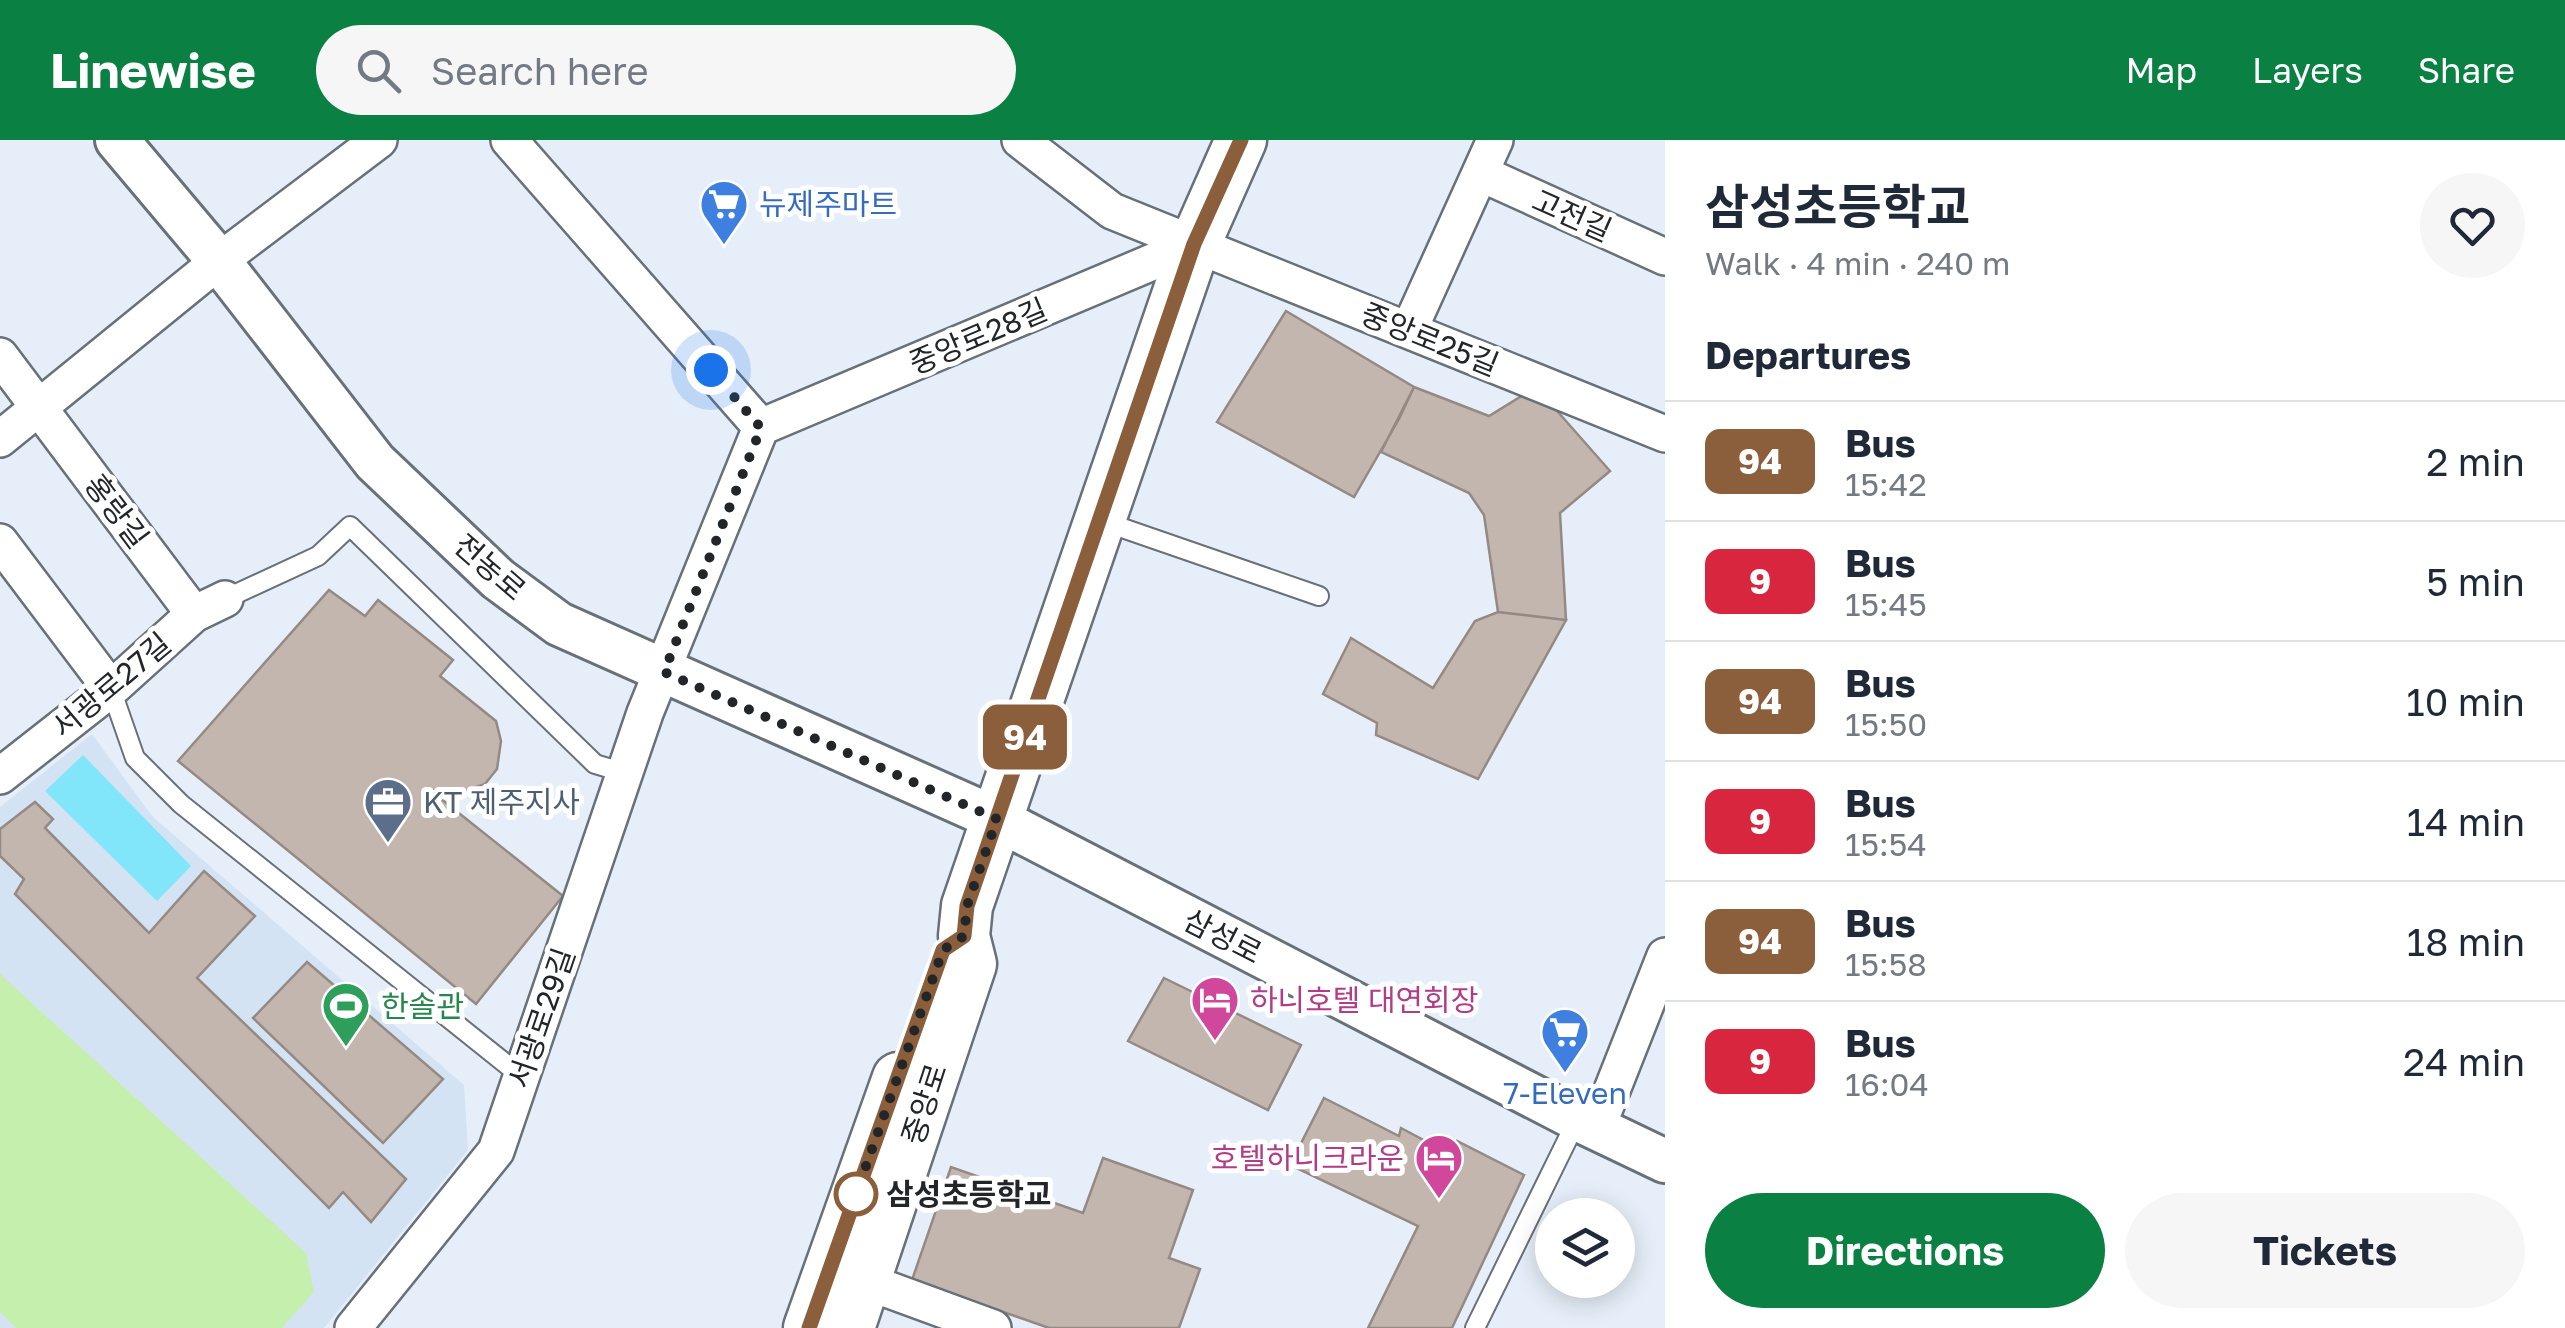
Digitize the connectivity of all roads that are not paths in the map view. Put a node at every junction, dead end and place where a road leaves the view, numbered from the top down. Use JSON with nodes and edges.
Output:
{"nodes":[{"id":1,"x":117,"y":140,"type":"edge"},
{"id":2,"x":379,"y":140,"type":"edge"},
{"id":3,"x":508,"y":140,"type":"edge"},
{"id":4,"x":1020,"y":140,"type":"edge"},
{"id":5,"x":1241,"y":140,"type":"edge"},
{"id":6,"x":1495,"y":140,"type":"edge"},
{"id":7,"x":1480,"y":173,"type":"junction"},
{"id":8,"x":1194,"y":244,"type":"junction"},
{"id":9,"x":1665,"y":256,"type":"edge"},
{"id":10,"x":219,"y":261,"type":"junction"},
{"id":11,"x":1409,"y":330,"type":"junction"},
{"id":12,"x":0,"y":356,"type":"edge"},
{"id":13,"x":39,"y":408,"type":"junction"},
{"id":14,"x":761,"y":428,"type":"junction"},
{"id":15,"x":1665,"y":434,"type":"edge"},
{"id":16,"x":0,"y":439,"type":"edge"},
{"id":17,"x":1100,"y":520,"type":"junction"},
{"id":18,"x":0,"y":542,"type":"edge"},
{"id":19,"x":1319,"y":596,"type":"dead end"},
{"id":20,"x":210,"y":606,"type":"junction"},
{"id":21,"x":664,"y":672,"type":"junction"},
{"id":22,"x":110,"y":688,"type":"junction"},
{"id":23,"x":624,"y":772,"type":"junction"},
{"id":24,"x":0,"y":776,"type":"edge"},
{"id":25,"x":997,"y":819,"type":"junction"},
{"id":26,"x":964,"y":936,"type":"junction"},
{"id":27,"x":1665,"y":956,"type":"edge"},
{"id":28,"x":521,"y":1076,"type":"junction"},
{"id":29,"x":1587,"y":1124,"type":"junction"},
{"id":30,"x":1665,"y":1160,"type":"edge"},
{"id":31,"x":866,"y":1282,"type":"junction"},
{"id":32,"x":353,"y":1328,"type":"edge"},
{"id":33,"x":809,"y":1328,"type":"edge"},
{"id":34,"x":848,"y":1328,"type":"edge"},
{"id":35,"x":993,"y":1328,"type":"edge"},
{"id":36,"x":1475,"y":1328,"type":"edge"}],
"edges":[{"from":1,"to":10,"type":"street","name":"전농로"},
{"from":2,"to":10,"type":"street"},
{"from":3,"to":14,"type":"street"},
{"from":4,"to":8,"type":"street","name":"중앙로25길"},
{"from":5,"to":8,"type":"main road","name":"중앙로"},
{"from":6,"to":7,"type":"street"},
{"from":7,"to":9,"type":"street","name":"고전길"},
{"from":7,"to":11,"type":"street"},
{"from":8,"to":11,"type":"street","name":"중앙로25길"},
{"from":8,"to":14,"type":"street","name":"중앙로28길"},
{"from":8,"to":17,"type":"main road","name":"중앙로"},
{"from":10,"to":13,"type":"street"},
{"from":10,"to":21,"type":"street","name":"전농로"},
{"from":11,"to":15,"type":"street","name":"중앙로25길"},
{"from":12,"to":13,"type":"street","name":"홍랑길"},
{"from":13,"to":16,"type":"street"},
{"from":13,"to":20,"type":"street","name":"홍랑길"},
{"from":14,"to":21,"type":"street"},
{"from":17,"to":19,"type":"lane"},
{"from":17,"to":25,"type":"main road","name":"중앙로"},
{"from":18,"to":22,"type":"street"},
{"from":20,"to":22,"type":"street","name":"서광로27길"},
{"from":20,"to":23,"type":"lane"},
{"from":21,"to":23,"type":"street","name":"서광로29길"},
{"from":21,"to":25,"type":"street","name":"전농로"},
{"from":22,"to":24,"type":"street","name":"서광로27길"},
{"from":22,"to":28,"type":"lane"},
{"from":23,"to":28,"type":"street","name":"서광로29길"},
{"from":25,"to":26,"type":"main road","name":"중앙로"},
{"from":25,"to":29,"type":"street","name":"삼성로"},
{"from":26,"to":31,"type":"main road","name":"중앙로"},
{"from":26,"to":33,"type":"main road","name":"중앙로"},
{"from":27,"to":29,"type":"street"},
{"from":28,"to":32,"type":"street","name":"서광로29길"},
{"from":29,"to":30,"type":"street","name":"삼성로"},
{"from":29,"to":36,"type":"lane"},
{"from":31,"to":34,"type":"main road","name":"중앙로"},
{"from":31,"to":35,"type":"street"}]}
